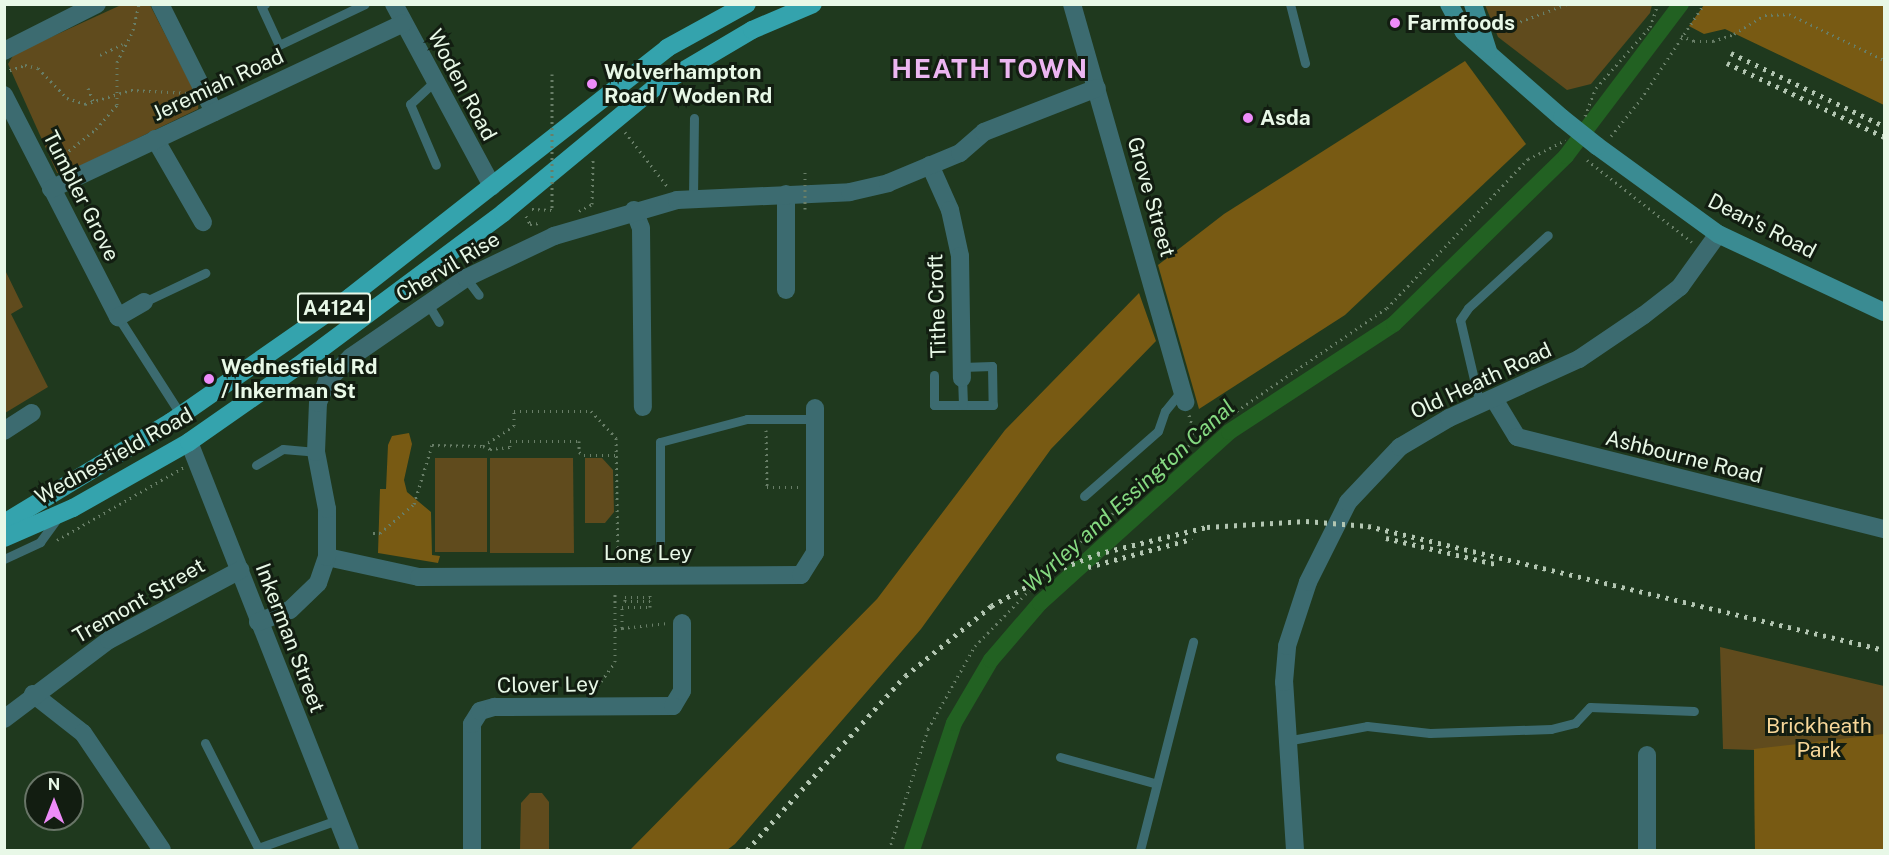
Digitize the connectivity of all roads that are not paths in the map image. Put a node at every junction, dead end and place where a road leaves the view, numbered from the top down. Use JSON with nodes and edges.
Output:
{"nodes":[{"id":1,"x":97,"y":4,"type":"edge"},
{"id":2,"x":160,"y":4,"type":"edge"},
{"id":3,"x":265,"y":4,"type":"edge"},
{"id":4,"x":365,"y":4,"type":"edge"},
{"id":5,"x":394,"y":4,"type":"edge"},
{"id":6,"x":747,"y":4,"type":"edge"},
{"id":7,"x":813,"y":4,"type":"edge"},
{"id":8,"x":1072,"y":4,"type":"edge"},
{"id":9,"x":1468,"y":4,"type":"edge"},
{"id":10,"x":1473,"y":4,"type":"edge"},
{"id":11,"x":1290,"y":6,"type":"edge"},
{"id":12,"x":1448,"y":8,"type":"edge"},
{"id":13,"x":403,"y":23,"type":"junction"},
{"id":14,"x":1483,"y":30,"type":"junction"},
{"id":15,"x":4,"y":51,"type":"edge"},
{"id":16,"x":1489,"y":52,"type":"junction"},
{"id":17,"x":1305,"y":63,"type":"dead end"},
{"id":18,"x":435,"y":81,"type":"junction"},
{"id":19,"x":1097,"y":88,"type":"junction"},
{"id":20,"x":4,"y":95,"type":"edge"},
{"id":21,"x":214,"y":111,"type":"junction"},
{"id":22,"x":694,"y":118,"type":"dead end"},
{"id":23,"x":155,"y":139,"type":"junction"},
{"id":24,"x":436,"y":165,"type":"dead end"},
{"id":25,"x":930,"y":165,"type":"junction"},
{"id":26,"x":492,"y":186,"type":"junction"},
{"id":27,"x":51,"y":189,"type":"junction"},
{"id":28,"x":786,"y":194,"type":"junction"},
{"id":29,"x":693,"y":198,"type":"junction"},
{"id":30,"x":634,"y":210,"type":"junction"},
{"id":31,"x":503,"y":213,"type":"junction"},
{"id":32,"x":203,"y":222,"type":"dead end"},
{"id":33,"x":1718,"y":234,"type":"junction"},
{"id":34,"x":1548,"y":235,"type":"dead end"},
{"id":35,"x":206,"y":273,"type":"dead end"},
{"id":36,"x":466,"y":278,"type":"junction"},
{"id":37,"x":786,"y":290,"type":"dead end"},
{"id":38,"x":479,"y":295,"type":"dead end"},
{"id":39,"x":144,"y":302,"type":"joint"},
{"id":40,"x":428,"y":304,"type":"junction"},
{"id":41,"x":1884,"y":312,"type":"edge"},
{"id":42,"x":118,"y":317,"type":"junction"},
{"id":43,"x":439,"y":322,"type":"dead end"},
{"id":44,"x":962,"y":372,"type":"junction"},
{"id":45,"x":934,"y":375,"type":"dead end"},
{"id":46,"x":1183,"y":396,"type":"joint"},
{"id":47,"x":1487,"y":402,"type":"junction"},
{"id":48,"x":963,"y":405,"type":"junction"},
{"id":49,"x":643,"y":407,"type":"dead end"},
{"id":50,"x":32,"y":413,"type":"dead end"},
{"id":51,"x":815,"y":414,"type":"joint"},
{"id":52,"x":176,"y":418,"type":"junction"},
{"id":53,"x":4,"y":431,"type":"edge"},
{"id":54,"x":189,"y":442,"type":"junction"},
{"id":55,"x":316,"y":452,"type":"junction"},
{"id":56,"x":256,"y":465,"type":"dead end"},
{"id":57,"x":1084,"y":496,"type":"dead end"},
{"id":58,"x":60,"y":514,"type":"junction"},
{"id":59,"x":4,"y":523,"type":"edge"},
{"id":60,"x":1884,"y":529,"type":"edge"},
{"id":61,"x":4,"y":538,"type":"edge"},
{"id":62,"x":660,"y":542,"type":"dead end"},
{"id":63,"x":327,"y":557,"type":"junction"},
{"id":64,"x":4,"y":559,"type":"edge"},
{"id":65,"x":240,"y":570,"type":"junction"},
{"id":66,"x":258,"y":622,"type":"junction"},
{"id":67,"x":682,"y":623,"type":"road end"},
{"id":68,"x":1193,"y":642,"type":"dead end"},
{"id":69,"x":33,"y":694,"type":"junction"},
{"id":70,"x":1694,"y":711,"type":"dead end"},
{"id":71,"x":4,"y":719,"type":"edge"},
{"id":72,"x":1286,"y":741,"type":"junction"},
{"id":73,"x":205,"y":743,"type":"dead end"},
{"id":74,"x":1647,"y":754,"type":"dead end"},
{"id":75,"x":1060,"y":757,"type":"dead end"},
{"id":76,"x":1154,"y":783,"type":"junction"},
{"id":77,"x":337,"y":820,"type":"junction"},
{"id":78,"x":162,"y":850,"type":"edge"},
{"id":79,"x":350,"y":850,"type":"edge"},
{"id":80,"x":472,"y":850,"type":"edge"},
{"id":81,"x":1140,"y":850,"type":"edge"},
{"id":82,"x":1295,"y":850,"type":"edge"},
{"id":83,"x":1647,"y":850,"type":"edge"}],
"edges":[{"from":1,"to":15,"type":"street"},
{"from":2,"to":21,"type":"street"},
{"from":3,"to":4,"type":"lane"},
{"from":5,"to":13,"type":"street","name":"Woden Road"},
{"from":6,"to":26,"type":"main road","number":"A4124"},
{"from":7,"to":31,"type":"main road","number":"A4124"},
{"from":8,"to":19,"type":"street","name":"Grove Street"},
{"from":9,"to":14,"type":"street"},
{"from":10,"to":14,"type":"street"},
{"from":11,"to":17,"type":"lane"},
{"from":12,"to":16,"type":"street","name":"Dean's Road"},
{"from":13,"to":18,"type":"street","name":"Woden Road"},
{"from":13,"to":21,"type":"street","name":"Jeremiah Road"},
{"from":14,"to":16,"type":"street"},
{"from":16,"to":33,"type":"street","name":"Dean's Road","bridge":true},
{"from":18,"to":24,"type":"lane"},
{"from":18,"to":26,"type":"street","name":"Woden Road"},
{"from":19,"to":25,"type":"street","name":"Chervil Rise"},
{"from":19,"to":46,"type":"street","name":"Grove Street"},
{"from":20,"to":27,"type":"street","name":"Tumbler Grove"},
{"from":21,"to":23,"type":"street","name":"Jeremiah Road"},
{"from":22,"to":29,"type":"lane"},
{"from":23,"to":27,"type":"street","name":"Jeremiah Road"},
{"from":23,"to":32,"type":"street"},
{"from":25,"to":28,"type":"street","name":"Chervil Rise"},
{"from":25,"to":44,"type":"street","name":"Tithe Croft"},
{"from":26,"to":31,"type":"main road"},
{"from":26,"to":52,"type":"main road","name":"Wednesfield Road","number":"A4124"},
{"from":27,"to":42,"type":"street","name":"Tumbler Grove"},
{"from":28,"to":29,"type":"street","name":"Chervil Rise"},
{"from":28,"to":37,"type":"street"},
{"from":29,"to":30,"type":"street","name":"Chervil Rise"},
{"from":30,"to":36,"type":"street","name":"Chervil Rise"},
{"from":30,"to":49,"type":"street"},
{"from":31,"to":54,"type":"main road","name":"Wednesfield Road","number":"A4124"},
{"from":33,"to":41,"type":"street","name":"Dean's Road"},
{"from":33,"to":47,"type":"street","name":"Old Heath Road"},
{"from":34,"to":47,"type":"lane"},
{"from":35,"to":39,"type":"lane"},
{"from":36,"to":38,"type":"lane"},
{"from":36,"to":40,"type":"street","name":"Chervil Rise"},
{"from":39,"to":42,"type":"street"},
{"from":40,"to":43,"type":"lane"},
{"from":40,"to":55,"type":"street","name":"Chervil Rise"},
{"from":42,"to":52,"type":"lane","name":"Tumbler Grove"},
{"from":44,"to":48,"type":"lane"},
{"from":44,"to":48,"type":"lane"},
{"from":45,"to":48,"type":"lane"},
{"from":46,"to":57,"type":"lane"},
{"from":47,"to":60,"type":"street","name":"Ashbourne Road"},
{"from":47,"to":72,"type":"street","name":"Old Heath Road"},
{"from":50,"to":53,"type":"street"},
{"from":51,"to":62,"type":"lane"},
{"from":51,"to":63,"type":"street","name":"Long Ley"},
{"from":52,"to":54,"type":"main road"},
{"from":52,"to":59,"type":"main road","name":"Wednesfield Road","number":"A4124"},
{"from":54,"to":58,"type":"main road","name":"Wednesfield Road","number":"A4124"},
{"from":54,"to":65,"type":"street","name":"Inkerman Street"},
{"from":55,"to":56,"type":"lane"},
{"from":55,"to":63,"type":"street","name":"Chervil Rise"},
{"from":58,"to":61,"type":"main road","name":"Wednesfield Road","number":"A4124"},
{"from":58,"to":64,"type":"lane"},
{"from":63,"to":66,"type":"street","name":"Chervil Rise"},
{"from":65,"to":66,"type":"street","name":"Inkerman Street"},
{"from":65,"to":69,"type":"street","name":"Tremont Street"},
{"from":66,"to":77,"type":"street","name":"Inkerman Street"},
{"from":67,"to":80,"type":"street","name":"Clover Ley"},
{"from":68,"to":76,"type":"lane"},
{"from":69,"to":71,"type":"street","name":"Tremont Street"},
{"from":69,"to":78,"type":"street"},
{"from":70,"to":72,"type":"lane"},
{"from":72,"to":82,"type":"street","name":"Old Heath Road"},
{"from":73,"to":77,"type":"lane"},
{"from":74,"to":83,"type":"street"},
{"from":75,"to":76,"type":"lane"},
{"from":76,"to":81,"type":"lane"},
{"from":77,"to":79,"type":"street","name":"Inkerman Street"}]}
